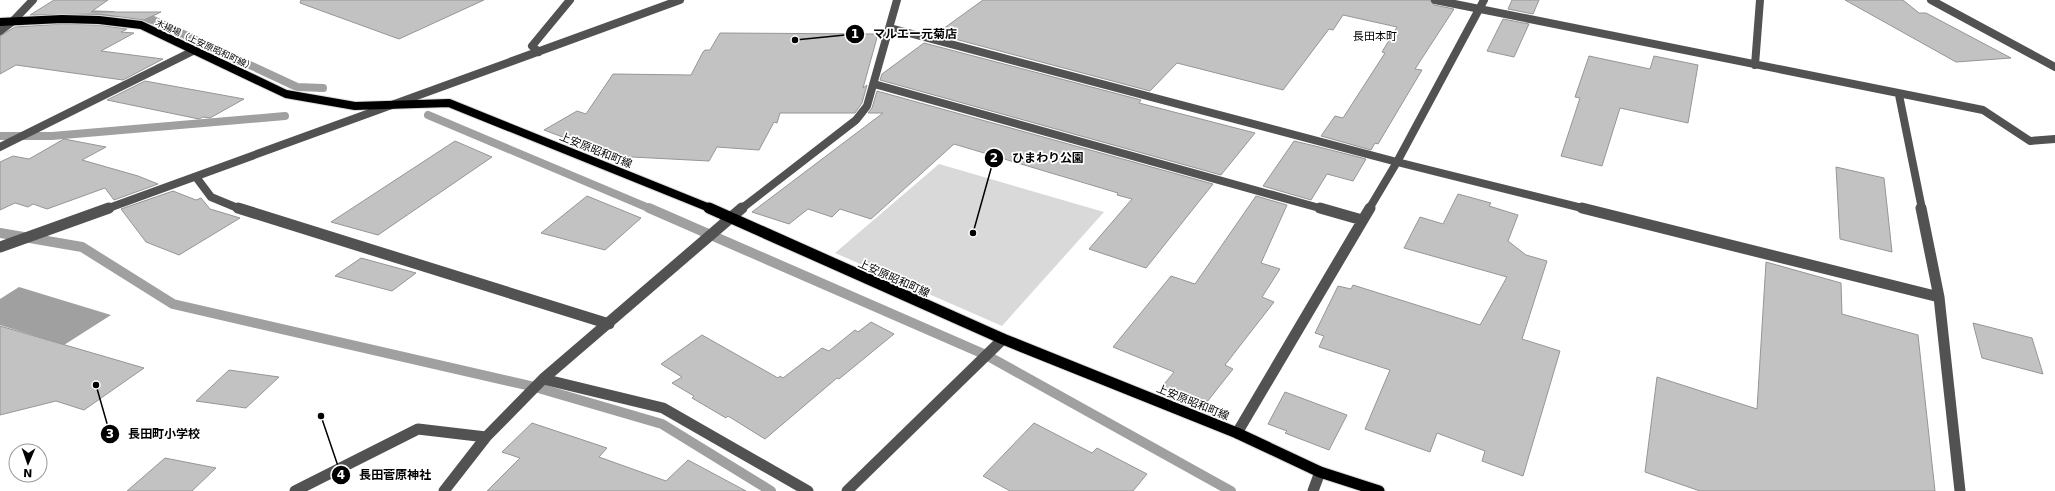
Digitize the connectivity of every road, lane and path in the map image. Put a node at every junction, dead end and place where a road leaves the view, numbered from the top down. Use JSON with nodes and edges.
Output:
{"nodes":[{"id":1,"x":32,"y":0,"type":"edge"},
{"id":2,"x":570,"y":0,"type":"edge"},
{"id":3,"x":680,"y":0,"type":"edge"},
{"id":4,"x":897,"y":0,"type":"edge"},
{"id":5,"x":1435,"y":0,"type":"edge"},
{"id":6,"x":1484,"y":0,"type":"edge"},
{"id":7,"x":1760,"y":0,"type":"edge"},
{"id":8,"x":1931,"y":0,"type":"edge"},
{"id":9,"x":1480,"y":9,"type":"junction"},
{"id":10,"x":0,"y":22,"type":"edge"},
{"id":11,"x":12,"y":22,"type":"junction"},
{"id":12,"x":890,"y":28,"type":"junction"},
{"id":13,"x":0,"y":31,"type":"edge"},
{"id":14,"x":192,"y":51,"type":"junction"},
{"id":15,"x":539,"y":52,"type":"junction"},
{"id":16,"x":1755,"y":65,"type":"junction"},
{"id":17,"x":2055,"y":67,"type":"edge"},
{"id":18,"x":874,"y":84,"type":"junction"},
{"id":19,"x":1899,"y":95,"type":"junction"},
{"id":20,"x":398,"y":104,"type":"junction"},
{"id":21,"x":2055,"y":139,"type":"edge"},
{"id":22,"x":0,"y":147,"type":"edge"},
{"id":23,"x":1397,"y":162,"type":"junction"},
{"id":24,"x":196,"y":177,"type":"junction"},
{"id":25,"x":731,"y":217,"type":"junction"},
{"id":26,"x":1362,"y":220,"type":"junction"},
{"id":27,"x":0,"y":247,"type":"edge"},
{"id":28,"x":1939,"y":297,"type":"junction"},
{"id":29,"x":609,"y":324,"type":"junction"},
{"id":30,"x":1003,"y":339,"type":"junction"},
{"id":31,"x":543,"y":379,"type":"junction"},
{"id":32,"x":1237,"y":433,"type":"junction"},
{"id":33,"x":486,"y":437,"type":"junction"},
{"id":34,"x":1320,"y":472,"type":"junction"},
{"id":35,"x":295,"y":491,"type":"edge"},
{"id":36,"x":444,"y":491,"type":"edge"},
{"id":37,"x":808,"y":491,"type":"edge"},
{"id":38,"x":847,"y":491,"type":"edge"},
{"id":39,"x":1313,"y":491,"type":"edge"},
{"id":40,"x":1379,"y":491,"type":"edge"},
{"id":41,"x":1960,"y":491,"type":"edge"}],
"edges":[{"from":1,"to":11,"type":"street"},
{"from":2,"to":15,"type":"street"},
{"from":3,"to":15,"type":"street"},
{"from":4,"to":12,"type":"street"},
{"from":5,"to":9,"type":"street"},
{"from":6,"to":9,"type":"street"},
{"from":7,"to":16,"type":"street"},
{"from":8,"to":17,"type":"street"},
{"from":9,"to":16,"type":"street"},
{"from":9,"to":23,"type":"street"},
{"from":10,"to":11,"type":"main road","name":"木揚場（上安原昭和町線）"},
{"from":11,"to":13,"type":"street"},
{"from":11,"to":14,"type":"main road","name":"木揚場（上安原昭和町線）"},
{"from":12,"to":18,"type":"street"},
{"from":12,"to":23,"type":"street"},
{"from":14,"to":20,"type":"main road","name":"木揚場（上安原昭和町線）"},
{"from":14,"to":22,"type":"street"},
{"from":15,"to":20,"type":"street"},
{"from":16,"to":19,"type":"street"},
{"from":18,"to":25,"type":"street"},
{"from":18,"to":26,"type":"street"},
{"from":19,"to":21,"type":"street"},
{"from":19,"to":28,"type":"street"},
{"from":20,"to":24,"type":"street"},
{"from":20,"to":25,"type":"main road","name":"上安原昭和町線"},
{"from":23,"to":26,"type":"street"},
{"from":23,"to":28,"type":"street"},
{"from":24,"to":27,"type":"street"},
{"from":24,"to":29,"type":"street"},
{"from":25,"to":29,"type":"street"},
{"from":25,"to":30,"type":"main road","name":"上安原昭和町線"},
{"from":26,"to":32,"type":"street"},
{"from":28,"to":41,"type":"street"},
{"from":29,"to":31,"type":"street"},
{"from":30,"to":32,"type":"main road","name":"上安原昭和町線"},
{"from":30,"to":38,"type":"street"},
{"from":31,"to":33,"type":"street"},
{"from":31,"to":37,"type":"street"},
{"from":32,"to":34,"type":"main road","name":"上安原昭和町線"},
{"from":33,"to":35,"type":"street"},
{"from":33,"to":36,"type":"street"},
{"from":34,"to":39,"type":"street"},
{"from":34,"to":40,"type":"main road","name":"上安原昭和町線"}]}
